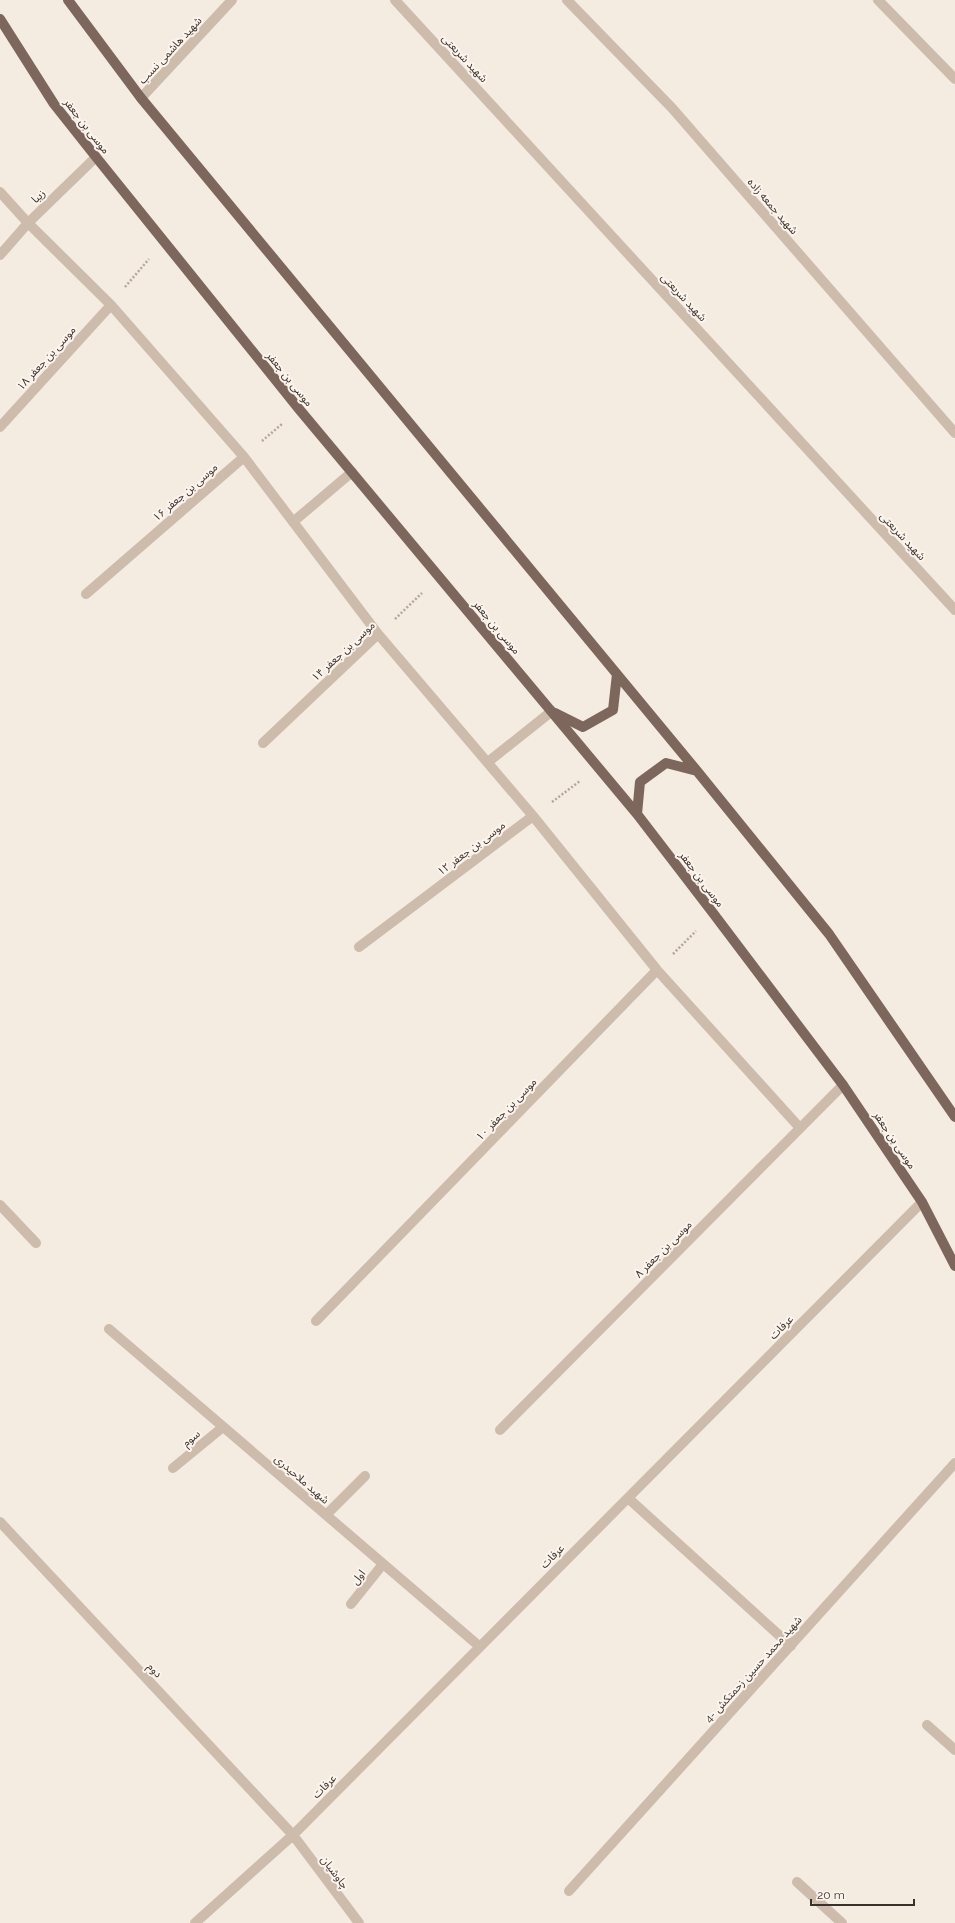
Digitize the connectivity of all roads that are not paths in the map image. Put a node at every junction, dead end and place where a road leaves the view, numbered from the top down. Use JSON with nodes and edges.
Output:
{"nodes":[{"id":1,"x":68,"y":0,"type":"edge"},
{"id":2,"x":232,"y":0,"type":"edge"},
{"id":3,"x":395,"y":0,"type":"edge"},
{"id":4,"x":567,"y":0,"type":"edge"},
{"id":5,"x":878,"y":0,"type":"edge"},
{"id":6,"x":0,"y":19,"type":"edge"},
{"id":7,"x":955,"y":79,"type":"edge"},
{"id":8,"x":142,"y":98,"type":"junction"},
{"id":9,"x":96,"y":157,"type":"junction"},
{"id":10,"x":0,"y":192,"type":"edge"},
{"id":11,"x":28,"y":223,"type":"junction"},
{"id":12,"x":0,"y":255,"type":"edge"},
{"id":13,"x":111,"y":304,"type":"junction"},
{"id":14,"x":0,"y":427,"type":"edge"},
{"id":15,"x":955,"y":433,"type":"edge"},
{"id":16,"x":244,"y":457,"type":"junction"},
{"id":17,"x":352,"y":472,"type":"junction"},
{"id":18,"x":293,"y":522,"type":"junction"},
{"id":19,"x":86,"y":594,"type":"dead end"},
{"id":20,"x":955,"y":610,"type":"edge"},
{"id":21,"x":378,"y":634,"type":"junction"},
{"id":22,"x":617,"y":674,"type":"junction"},
{"id":23,"x":552,"y":711,"type":"junction"},
{"id":24,"x":263,"y":743,"type":"dead end"},
{"id":25,"x":488,"y":762,"type":"junction"},
{"id":26,"x":697,"y":771,"type":"junction"},
{"id":27,"x":637,"y":814,"type":"junction"},
{"id":28,"x":533,"y":816,"type":"junction"},
{"id":29,"x":359,"y":947,"type":"dead end"},
{"id":30,"x":657,"y":970,"type":"junction"},
{"id":31,"x":843,"y":1085,"type":"junction"},
{"id":32,"x":955,"y":1117,"type":"edge"},
{"id":33,"x":800,"y":1128,"type":"junction"},
{"id":34,"x":922,"y":1202,"type":"junction"},
{"id":35,"x":0,"y":1205,"type":"edge"},
{"id":36,"x":36,"y":1243,"type":"dead end"},
{"id":37,"x":955,"y":1266,"type":"edge"},
{"id":38,"x":316,"y":1321,"type":"dead end"},
{"id":39,"x":109,"y":1329,"type":"dead end"},
{"id":40,"x":223,"y":1427,"type":"junction"},
{"id":41,"x":500,"y":1430,"type":"dead end"},
{"id":42,"x":955,"y":1463,"type":"edge"},
{"id":43,"x":173,"y":1468,"type":"dead end"},
{"id":44,"x":365,"y":1476,"type":"dead end"},
{"id":45,"x":628,"y":1498,"type":"junction"},
{"id":46,"x":326,"y":1515,"type":"junction"},
{"id":47,"x":0,"y":1522,"type":"edge"},
{"id":48,"x":383,"y":1564,"type":"junction"},
{"id":49,"x":351,"y":1604,"type":"dead end"},
{"id":50,"x":479,"y":1646,"type":"junction"},
{"id":51,"x":791,"y":1646,"type":"junction"},
{"id":52,"x":927,"y":1724,"type":"dead end"},
{"id":53,"x":955,"y":1750,"type":"edge"},
{"id":54,"x":292,"y":1835,"type":"junction"},
{"id":55,"x":797,"y":1882,"type":"dead end"},
{"id":56,"x":569,"y":1891,"type":"dead end"},
{"id":57,"x":195,"y":1923,"type":"edge"},
{"id":58,"x":359,"y":1923,"type":"edge"},
{"id":59,"x":842,"y":1923,"type":"edge"}],
"edges":[{"from":1,"to":8,"type":"main road"},
{"from":2,"to":8,"type":"street","name":"شهید هاشمی نسب"},
{"from":3,"to":20,"type":"street","name":"شهید شریعتی"},
{"from":4,"to":15,"type":"street","name":"شهید جمعه زاده"},
{"from":5,"to":7,"type":"street"},
{"from":6,"to":9,"type":"main road","name":"موسی بن جعفر"},
{"from":8,"to":22,"type":"main road"},
{"from":9,"to":11,"type":"street","name":"زیبا"},
{"from":9,"to":17,"type":"main road","name":"موسی بن جعفر"},
{"from":10,"to":11,"type":"street"},
{"from":11,"to":12,"type":"street","name":"زیبا"},
{"from":11,"to":13,"type":"street"},
{"from":13,"to":14,"type":"street","name":"موسی بن جعفر ۱۸"},
{"from":13,"to":16,"type":"street"},
{"from":16,"to":18,"type":"street"},
{"from":16,"to":19,"type":"street","name":"موسی بن جعفر ۱۶"},
{"from":17,"to":18,"type":"street"},
{"from":17,"to":23,"type":"main road","name":"موسی بن جعفر"},
{"from":18,"to":21,"type":"street"},
{"from":21,"to":24,"type":"street","name":"موسی بن جعفر ۱۴"},
{"from":21,"to":25,"type":"street"},
{"from":22,"to":23,"type":"main road"},
{"from":22,"to":26,"type":"main road"},
{"from":23,"to":25,"type":"street"},
{"from":23,"to":27,"type":"main road","name":"موسی بن جعفر"},
{"from":25,"to":28,"type":"street"},
{"from":26,"to":27,"type":"main road"},
{"from":26,"to":32,"type":"main road"},
{"from":27,"to":31,"type":"main road","name":"موسی بن جعفر"},
{"from":28,"to":29,"type":"street","name":"موسی بن جعفر ۱۲"},
{"from":28,"to":30,"type":"street"},
{"from":30,"to":33,"type":"street"},
{"from":30,"to":38,"type":"street","name":"موسی بن جعفر ۱۰"},
{"from":31,"to":33,"type":"street","name":"موسی بن جعفر ۸"},
{"from":31,"to":34,"type":"main road","name":"موسی بن جعفر"},
{"from":33,"to":41,"type":"street","name":"موسی بن جعفر ۸"},
{"from":34,"to":37,"type":"main road","name":"موسی بن جعفر"},
{"from":34,"to":45,"type":"street","name":"عرفات"},
{"from":35,"to":36,"type":"street"},
{"from":39,"to":40,"type":"street","name":"شهید ملاحیدری"},
{"from":40,"to":43,"type":"street","name":"سوم"},
{"from":40,"to":46,"type":"street","name":"شهید ملاحیدری"},
{"from":42,"to":51,"type":"street","name":"4- شهید محمد حسین زحمتکش"},
{"from":44,"to":46,"type":"street"},
{"from":45,"to":50,"type":"street","name":"عرفات"},
{"from":45,"to":51,"type":"street"},
{"from":46,"to":48,"type":"street","name":"شهید ملاحیدری"},
{"from":47,"to":54,"type":"street","name":"دوم"},
{"from":48,"to":49,"type":"street","name":"اول"},
{"from":48,"to":50,"type":"street","name":"شهید ملاحیدری"},
{"from":50,"to":54,"type":"street","name":"عرفات"},
{"from":51,"to":56,"type":"street","name":"4- شهید محمد حسین زحمتکش"},
{"from":52,"to":53,"type":"street"},
{"from":54,"to":57,"type":"street","name":"عرفات"},
{"from":54,"to":58,"type":"street","name":"چاوشیان"},
{"from":55,"to":59,"type":"street"}]}
